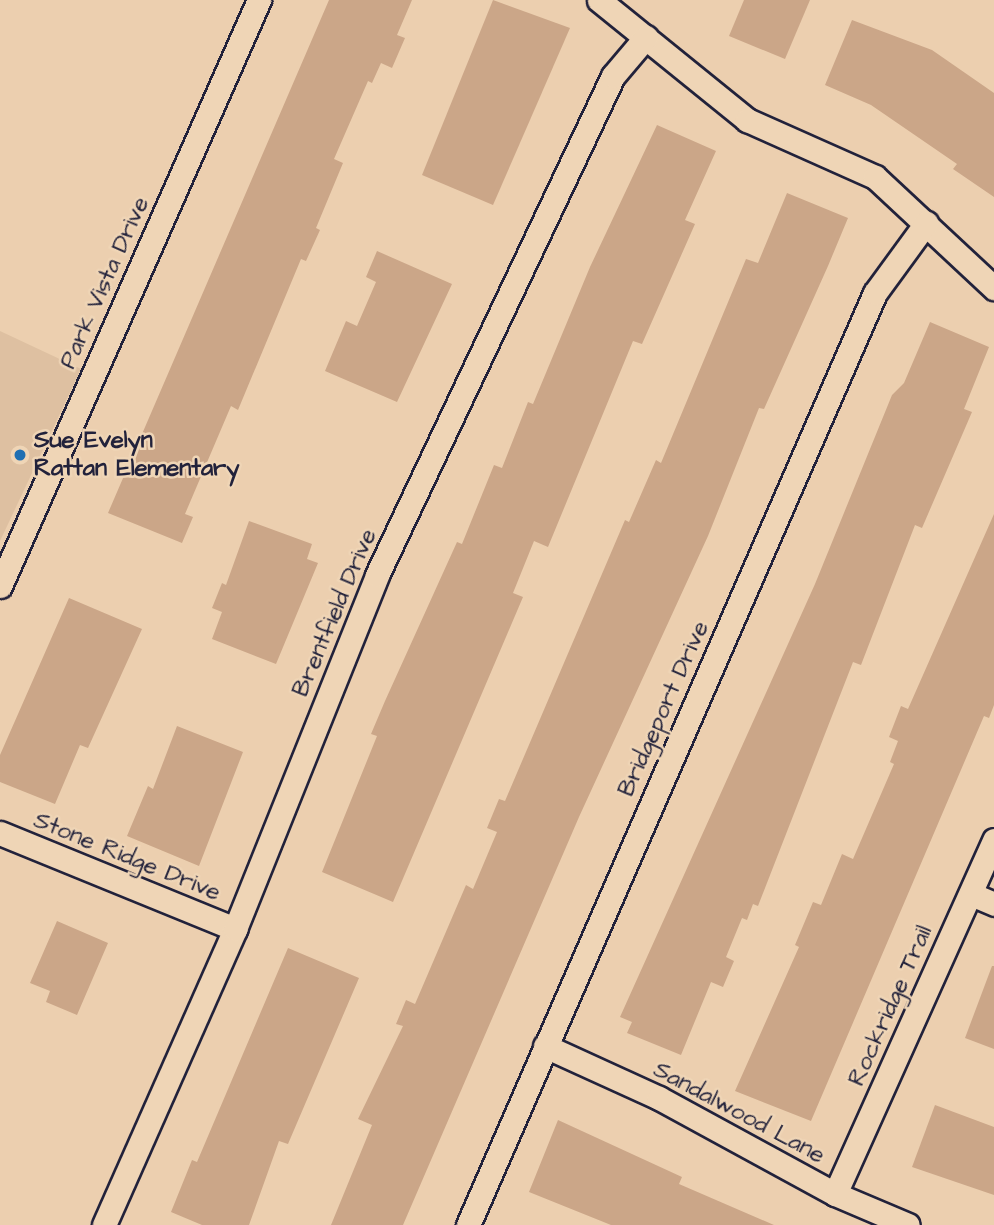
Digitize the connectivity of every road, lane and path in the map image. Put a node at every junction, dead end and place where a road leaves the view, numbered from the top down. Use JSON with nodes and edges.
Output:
{"nodes":[{"id":1,"x":259,"y":0,"type":"edge"},
{"id":2,"x":599,"y":0,"type":"edge"},
{"id":3,"x":646,"y":37,"type":"junction"},
{"id":4,"x":926,"y":223,"type":"junction"},
{"id":5,"x":994,"y":288,"type":"edge"},
{"id":6,"x":0,"y":586,"type":"edge"},
{"id":7,"x":0,"y":833,"type":"edge"},
{"id":8,"x":994,"y":840,"type":"edge"},
{"id":9,"x":971,"y":894,"type":"junction"},
{"id":10,"x":994,"y":904,"type":"edge"},
{"id":11,"x":235,"y":929,"type":"junction"},
{"id":12,"x":545,"y":1046,"type":"junction"},
{"id":13,"x":835,"y":1194,"type":"junction"},
{"id":14,"x":104,"y":1225,"type":"edge"},
{"id":15,"x":468,"y":1225,"type":"edge"},
{"id":16,"x":908,"y":1225,"type":"edge"}],
"edges":[{"from":1,"to":6,"type":"street","name":"Park Vista Drive"},
{"from":2,"to":3,"type":"street"},
{"from":3,"to":4,"type":"street"},
{"from":3,"to":11,"type":"street","name":"Brentfield Drive"},
{"from":4,"to":5,"type":"street"},
{"from":4,"to":12,"type":"street","name":"Bridgeport Drive"},
{"from":7,"to":11,"type":"street","name":"Stone Ridge Drive"},
{"from":8,"to":9,"type":"street","name":"Rockridge Trail"},
{"from":9,"to":10,"type":"street"},
{"from":9,"to":13,"type":"street","name":"Rockridge Trail"},
{"from":11,"to":14,"type":"street","name":"Brentfield Drive"},
{"from":12,"to":13,"type":"street","name":"Sandalwood Lane"},
{"from":12,"to":15,"type":"street","name":"Bridgeport Drive"},
{"from":13,"to":16,"type":"street","name":"Sandalwood Lane"}]}
